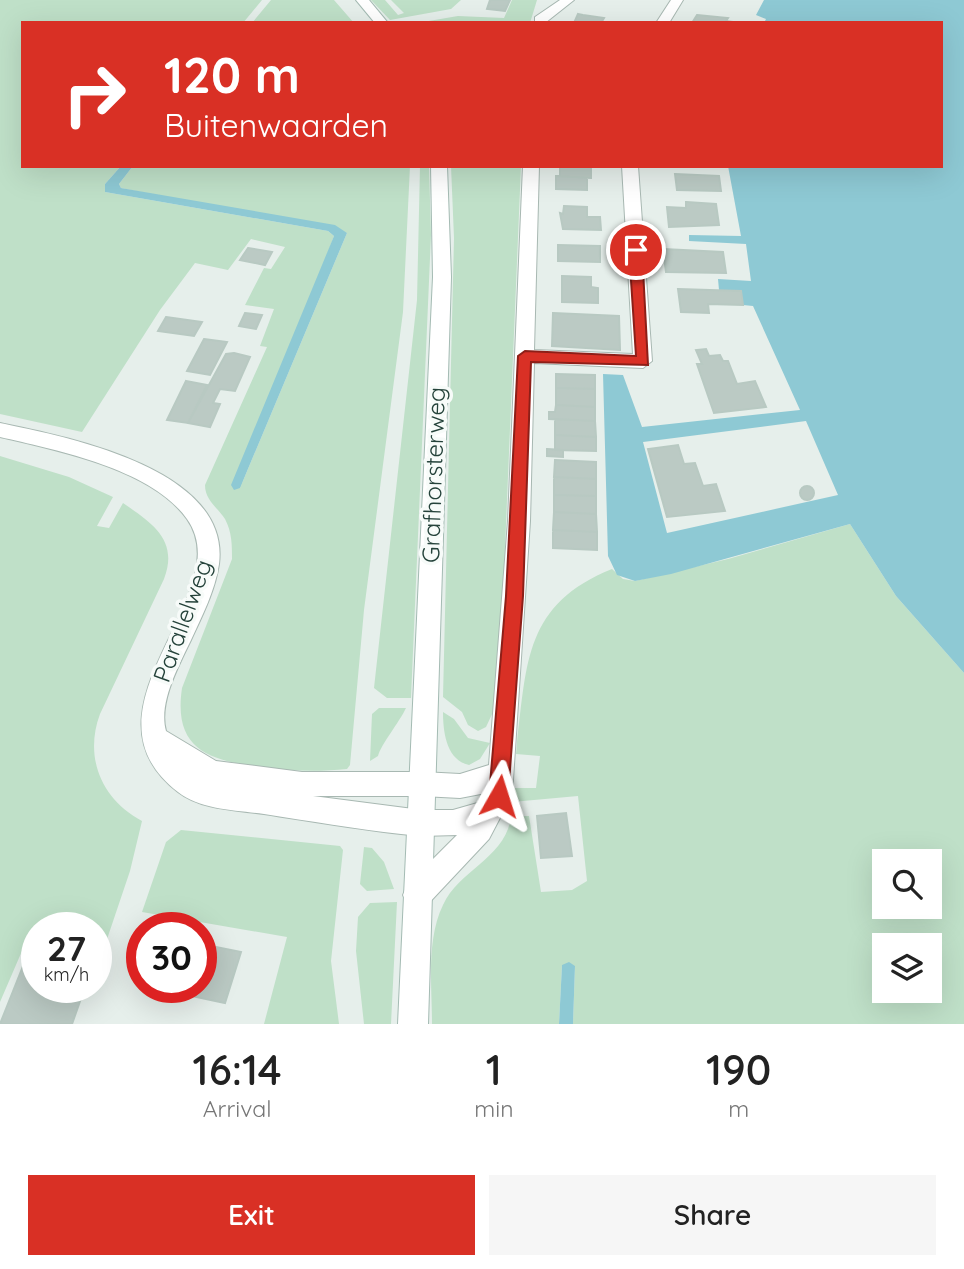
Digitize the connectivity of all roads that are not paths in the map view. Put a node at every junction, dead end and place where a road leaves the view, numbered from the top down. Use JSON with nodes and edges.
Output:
{"nodes":[{"id":1,"x":362,"y":0,"type":"edge"},
{"id":2,"x":545,"y":0,"type":"edge"},
{"id":3,"x":568,"y":0,"type":"edge"},
{"id":4,"x":677,"y":0,"type":"edge"},
{"id":5,"x":380,"y":21,"type":"edge"},
{"id":6,"x":539,"y":21,"type":"edge"},
{"id":7,"x":663,"y":21,"type":"edge"},
{"id":8,"x":439,"y":168,"type":"edge"},
{"id":9,"x":531,"y":168,"type":"edge"},
{"id":10,"x":630,"y":168,"type":"edge"},
{"id":11,"x":525,"y":356,"type":"junction"},
{"id":12,"x":0,"y":430,"type":"edge"},
{"id":13,"x":154,"y":737,"type":"junction"},
{"id":14,"x":501,"y":774,"type":"junction"},
{"id":15,"x":422,"y":784,"type":"junction"},
{"id":16,"x":492,"y":812,"type":"junction"},
{"id":17,"x":421,"y":823,"type":"junction"},
{"id":18,"x":417,"y":895,"type":"junction"},
{"id":19,"x":413,"y":1024,"type":"edge"}],
"edges":[{"from":1,"to":5,"type":"street"},
{"from":2,"to":6,"type":"street"},
{"from":3,"to":6,"type":"street"},
{"from":4,"to":7,"type":"street"},
{"from":8,"to":15,"type":"street","name":"Grafhorsterweg"},
{"from":9,"to":11,"type":"street"},
{"from":10,"to":11,"type":"street"},
{"from":11,"to":14,"type":"street"},
{"from":12,"to":13,"type":"street","name":"Parallelweg"},
{"from":13,"to":15,"type":"street"},
{"from":13,"to":17,"type":"street","name":"Parallelweg"},
{"from":14,"to":15,"type":"street"},
{"from":14,"to":16,"type":"street"},
{"from":15,"to":17,"type":"street","name":"Grafhorsterweg"},
{"from":16,"to":17,"type":"street","name":"Parallelweg"},
{"from":16,"to":18,"type":"street"},
{"from":17,"to":18,"type":"street","name":"Grafhorsterweg"},
{"from":18,"to":19,"type":"street","name":"Grafhorsterweg"}]}
